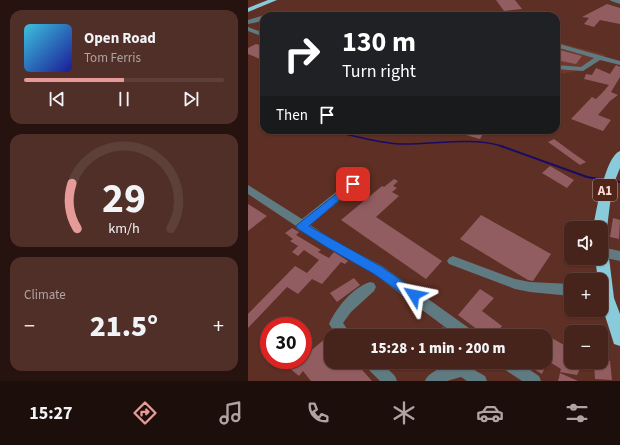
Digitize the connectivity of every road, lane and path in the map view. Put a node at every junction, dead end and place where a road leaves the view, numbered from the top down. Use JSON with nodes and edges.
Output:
{"nodes":[{"id":1,"x":274,"y":0,"type":"edge"},
{"id":2,"x":613,"y":0,"type":"edge"},
{"id":3,"x":620,"y":2,"type":"edge"},
{"id":4,"x":251,"y":4,"type":"edge"},
{"id":5,"x":260,"y":13,"type":"edge"},
{"id":6,"x":260,"y":19,"type":"edge"},
{"id":7,"x":248,"y":22,"type":"edge"},
{"id":8,"x":249,"y":30,"type":"edge"},
{"id":9,"x":260,"y":34,"type":"edge"},
{"id":10,"x":560,"y":46,"type":"edge"},
{"id":11,"x":598,"y":58,"type":"junction"},
{"id":12,"x":620,"y":63,"type":"edge"},
{"id":13,"x":560,"y":67,"type":"edge"},
{"id":14,"x":620,"y":155,"type":"edge"},
{"id":15,"x":353,"y":184,"type":"dead end"},
{"id":16,"x":248,"y":189,"type":"edge"},
{"id":17,"x":601,"y":221,"type":"edge"},
{"id":18,"x":301,"y":226,"type":"junction"},
{"id":19,"x":608,"y":253,"type":"edge"},
{"id":20,"x":620,"y":256,"type":"edge"},
{"id":21,"x":453,"y":261,"type":"dead end"},
{"id":22,"x":603,"y":265,"type":"edge"},
{"id":23,"x":370,"y":287,"type":"dead end"},
{"id":24,"x":564,"y":289,"type":"edge"},
{"id":25,"x":609,"y":302,"type":"edge"},
{"id":26,"x":340,"y":329,"type":"edge"},
{"id":27,"x":458,"y":329,"type":"edge"},
{"id":28,"x":620,"y":338,"type":"edge"},
{"id":29,"x":378,"y":369,"type":"edge"},
{"id":30,"x":516,"y":369,"type":"edge"},
{"id":31,"x":390,"y":381,"type":"edge"},
{"id":32,"x":432,"y":381,"type":"edge"},
{"id":33,"x":480,"y":381,"type":"edge"},
{"id":34,"x":534,"y":381,"type":"edge"}],
"edges":[{"from":1,"to":4,"type":"highway"},
{"from":2,"to":3,"type":"street"},
{"from":4,"to":5,"type":"street"},
{"from":6,"to":7,"type":"street"},
{"from":8,"to":9,"type":"street"},
{"from":10,"to":11,"type":"street"},
{"from":11,"to":12,"type":"street"},
{"from":11,"to":13,"type":"street"},
{"from":14,"to":17,"type":"highway","number":"A1"},
{"from":15,"to":18,"type":"street"},
{"from":16,"to":18,"type":"street"},
{"from":18,"to":27,"type":"street"},
{"from":19,"to":20,"type":"street"},
{"from":21,"to":24,"type":"street"},
{"from":22,"to":25,"type":"highway"},
{"from":23,"to":26,"type":"street"},
{"from":25,"to":28,"type":"highway"},
{"from":29,"to":31,"type":"street"},
{"from":30,"to":34,"type":"street"},
{"from":32,"to":33,"type":"street"}]}
